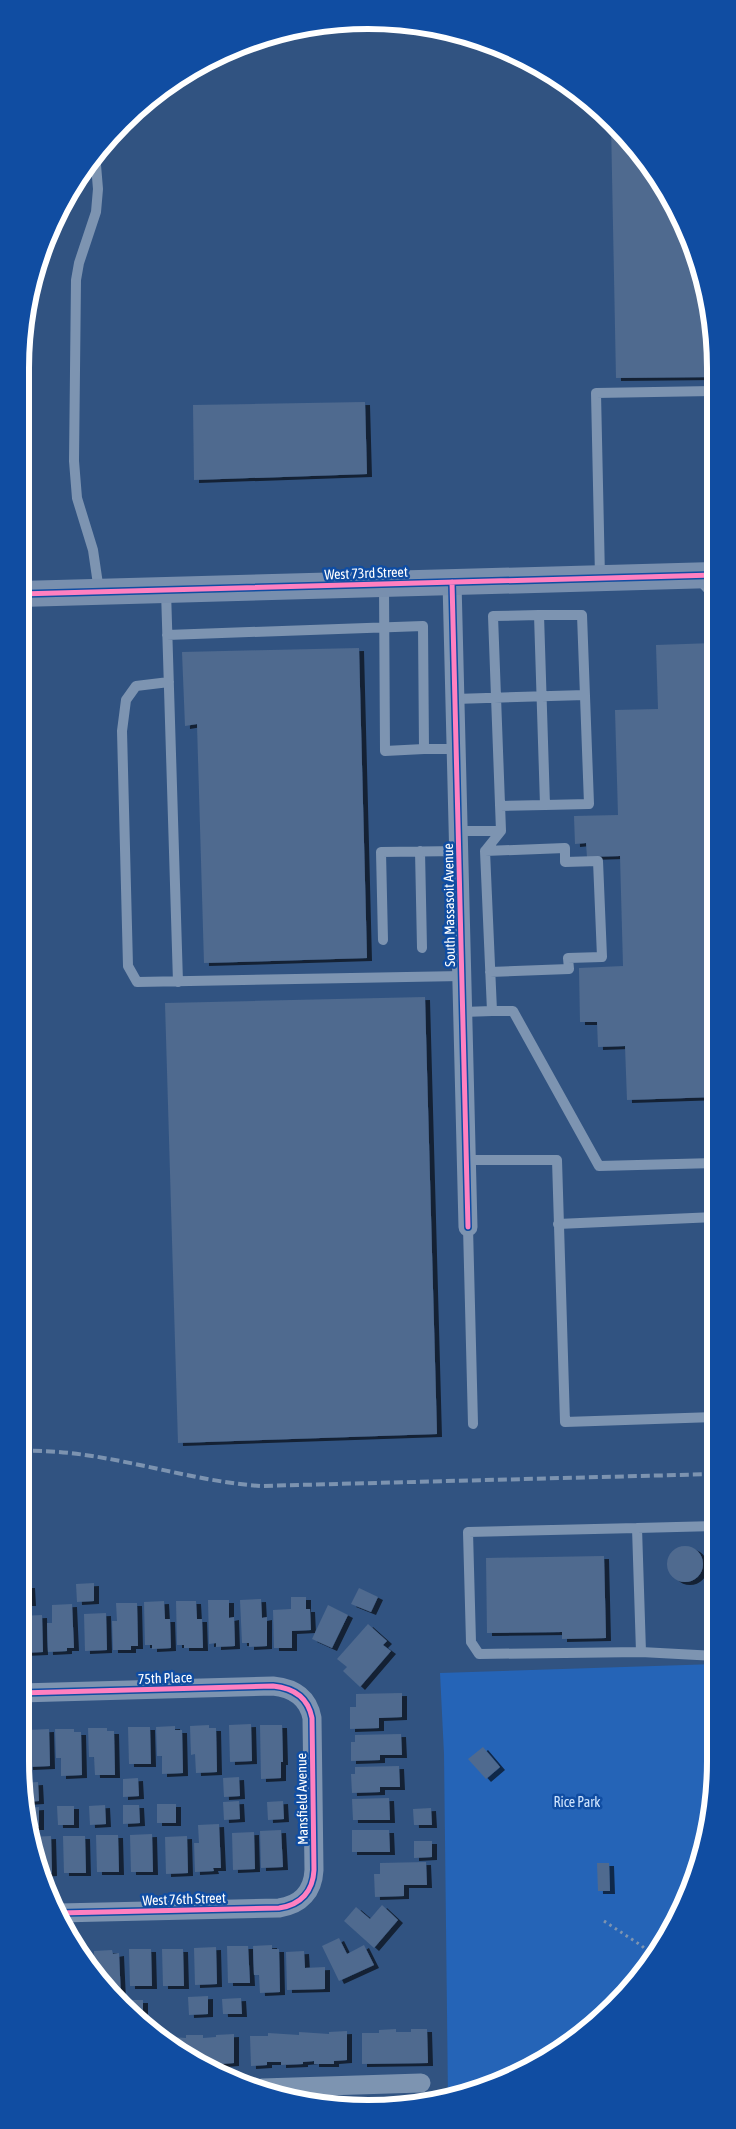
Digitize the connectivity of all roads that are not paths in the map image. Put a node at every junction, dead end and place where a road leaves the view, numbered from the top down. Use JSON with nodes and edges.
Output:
{"nodes":[{"id":1,"x":96,"y":165,"type":"edge"},
{"id":2,"x":707,"y":391,"type":"edge"},
{"id":3,"x":705,"y":575,"type":"edge"},
{"id":4,"x":600,"y":578,"type":"junction"},
{"id":5,"x":452,"y":582,"type":"junction"},
{"id":6,"x":384,"y":584,"type":"junction"},
{"id":7,"x":166,"y":590,"type":"junction"},
{"id":8,"x":100,"y":592,"type":"junction"},
{"id":9,"x":29,"y":594,"type":"edge"},
{"id":10,"x":539,"y":615,"type":"junction"},
{"id":11,"x":384,"y":627,"type":"junction"},
{"id":12,"x":167,"y":635,"type":"junction"},
{"id":13,"x":169,"y":682,"type":"junction"},
{"id":14,"x":585,"y":695,"type":"junction"},
{"id":15,"x":542,"y":696,"type":"junction"},
{"id":16,"x":496,"y":698,"type":"junction"},
{"id":17,"x":455,"y":699,"type":"junction"},
{"id":18,"x":424,"y":749,"type":"junction"},
{"id":19,"x":456,"y":749,"type":"junction"},
{"id":20,"x":545,"y":805,"type":"junction"},
{"id":21,"x":500,"y":806,"type":"junction"},
{"id":22,"x":458,"y":831,"type":"junction"},
{"id":23,"x":501,"y":831,"type":"junction"},
{"id":24,"x":420,"y":851,"type":"junction"},
{"id":25,"x":460,"y":851,"type":"junction"},
{"id":26,"x":485,"y":851,"type":"junction"},
{"id":27,"x":383,"y":940,"type":"dead end"},
{"id":28,"x":422,"y":948,"type":"dead end"},
{"id":29,"x":490,"y":972,"type":"junction"},
{"id":30,"x":462,"y":976,"type":"junction"},
{"id":31,"x":178,"y":982,"type":"junction"},
{"id":32,"x":463,"y":1012,"type":"junction"},
{"id":33,"x":492,"y":1012,"type":"junction"},
{"id":34,"x":466,"y":1160,"type":"junction"},
{"id":35,"x":707,"y":1163,"type":"edge"},
{"id":36,"x":707,"y":1217,"type":"edge"},
{"id":37,"x":558,"y":1224,"type":"junction"},
{"id":38,"x":468,"y":1227,"type":"joint"},
{"id":39,"x":707,"y":1417,"type":"edge"},
{"id":40,"x":473,"y":1424,"type":"dead end"},
{"id":41,"x":707,"y":1526,"type":"edge"},
{"id":42,"x":637,"y":1528,"type":"junction"},
{"id":43,"x":641,"y":1652,"type":"junction"},
{"id":44,"x":707,"y":1656,"type":"edge"},
{"id":45,"x":29,"y":1693,"type":"edge"},
{"id":46,"x":306,"y":1701,"type":"joint"},
{"id":47,"x":306,"y":1895,"type":"joint"},
{"id":48,"x":65,"y":1913,"type":"edge"},
{"id":49,"x":421,"y":2082,"type":"dead end"},
{"id":50,"x":275,"y":2087,"type":"edge"}],
"edges":[{"from":1,"to":8,"type":"lane"},
{"from":2,"to":4,"type":"lane"},
{"from":3,"to":4,"type":"street","name":"West 73rd Street"},
{"from":4,"to":5,"type":"street","name":"West 73rd Street"},
{"from":5,"to":6,"type":"street","name":"West 73rd Street"},
{"from":5,"to":17,"type":"street","name":"South Massasoit Avenue"},
{"from":6,"to":7,"type":"street","name":"West 73rd Street"},
{"from":6,"to":11,"type":"lane"},
{"from":7,"to":8,"type":"street","name":"West 73rd Street"},
{"from":7,"to":12,"type":"lane"},
{"from":8,"to":9,"type":"street","name":"West 73rd Street"},
{"from":10,"to":14,"type":"lane"},
{"from":10,"to":15,"type":"lane"},
{"from":10,"to":16,"type":"lane"},
{"from":11,"to":12,"type":"lane"},
{"from":11,"to":18,"type":"lane"},
{"from":11,"to":18,"type":"lane"},
{"from":12,"to":13,"type":"lane"},
{"from":13,"to":31,"type":"lane"},
{"from":13,"to":31,"type":"lane"},
{"from":14,"to":15,"type":"lane"},
{"from":14,"to":20,"type":"lane"},
{"from":15,"to":16,"type":"lane"},
{"from":15,"to":20,"type":"lane"},
{"from":16,"to":17,"type":"lane"},
{"from":16,"to":21,"type":"lane"},
{"from":17,"to":19,"type":"street","name":"South Massasoit Avenue"},
{"from":18,"to":19,"type":"lane"},
{"from":19,"to":22,"type":"street","name":"South Massasoit Avenue"},
{"from":20,"to":21,"type":"lane"},
{"from":21,"to":23,"type":"lane"},
{"from":22,"to":23,"type":"lane"},
{"from":22,"to":25,"type":"street","name":"South Massasoit Avenue"},
{"from":23,"to":26,"type":"lane"},
{"from":24,"to":25,"type":"lane"},
{"from":24,"to":27,"type":"lane"},
{"from":24,"to":28,"type":"lane"},
{"from":25,"to":30,"type":"street","name":"South Massasoit Avenue"},
{"from":26,"to":29,"type":"lane"},
{"from":26,"to":29,"type":"lane"},
{"from":29,"to":33,"type":"lane"},
{"from":30,"to":31,"type":"lane"},
{"from":30,"to":32,"type":"street","name":"South Massasoit Avenue"},
{"from":32,"to":33,"type":"lane"},
{"from":32,"to":34,"type":"street","name":"South Massasoit Avenue"},
{"from":33,"to":35,"type":"lane"},
{"from":34,"to":37,"type":"lane"},
{"from":34,"to":38,"type":"street","name":"South Massasoit Avenue"},
{"from":36,"to":37,"type":"lane"},
{"from":37,"to":39,"type":"lane"},
{"from":38,"to":40,"type":"lane"},
{"from":41,"to":42,"type":"lane"},
{"from":42,"to":43,"type":"lane"},
{"from":42,"to":43,"type":"lane"},
{"from":43,"to":44,"type":"lane"},
{"from":45,"to":46,"type":"street","name":"75th Place"},
{"from":46,"to":47,"type":"street","name":"Mansfield Avenue"},
{"from":47,"to":48,"type":"street","name":"West 76th Street"},
{"from":49,"to":50,"type":"street"}]}
